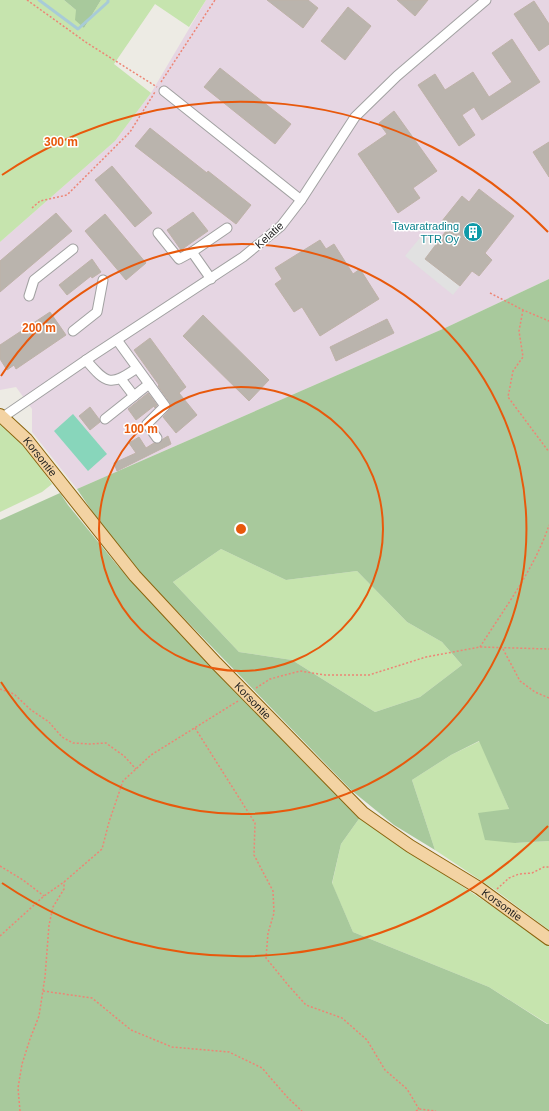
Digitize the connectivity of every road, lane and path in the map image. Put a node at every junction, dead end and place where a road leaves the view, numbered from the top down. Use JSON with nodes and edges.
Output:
{"nodes":[{"id":1,"x":27,"y":0,"type":"edge"},
{"id":2,"x":215,"y":0,"type":"edge"},
{"id":3,"x":486,"y":0,"type":"edge"},
{"id":4,"x":161,"y":89,"type":"junction"},
{"id":5,"x":301,"y":200,"type":"junction"},
{"id":6,"x":32,"y":208,"type":"dead end"},
{"id":7,"x":227,"y":228,"type":"dead end"},
{"id":8,"x":158,"y":233,"type":"dead end"},
{"id":9,"x":72,"y":250,"type":"dead end"},
{"id":10,"x":192,"y":252,"type":"junction"},
{"id":11,"x":211,"y":279,"type":"junction"},
{"id":12,"x":103,"y":280,"type":"dead end"},
{"id":13,"x":490,"y":293,"type":"dead end"},
{"id":14,"x":29,"y":296,"type":"dead end"},
{"id":15,"x":523,"y":310,"type":"junction"},
{"id":16,"x":549,"y":321,"type":"edge"},
{"id":17,"x":73,"y":331,"type":"dead end"},
{"id":18,"x":117,"y":340,"type":"junction"},
{"id":19,"x":86,"y":360,"type":"junction"},
{"id":20,"x":137,"y":368,"type":"junction"},
{"id":21,"x":121,"y":379,"type":"junction"},
{"id":22,"x":149,"y":384,"type":"junction"},
{"id":23,"x":134,"y":396,"type":"junction"},
{"id":24,"x":1,"y":416,"type":"edge"},
{"id":25,"x":104,"y":419,"type":"dead end"},
{"id":26,"x":157,"y":438,"type":"dead end"},
{"id":27,"x":549,"y":452,"type":"edge"},
{"id":28,"x":549,"y":525,"type":"edge"},
{"id":29,"x":480,"y":647,"type":"junction"},
{"id":30,"x":502,"y":648,"type":"junction"},
{"id":31,"x":549,"y":649,"type":"edge"},
{"id":32,"x":0,"y":690,"type":"edge"},
{"id":33,"x":247,"y":694,"type":"junction"},
{"id":34,"x":549,"y":698,"type":"edge"},
{"id":35,"x":195,"y":728,"type":"junction"},
{"id":36,"x":136,"y":769,"type":"junction"},
{"id":37,"x":0,"y":866,"type":"edge"},
{"id":38,"x":549,"y":867,"type":"edge"},
{"id":39,"x":64,"y":882,"type":"junction"},
{"id":40,"x":495,"y":890,"type":"dead end"},
{"id":41,"x":44,"y":896,"type":"junction"},
{"id":42,"x":0,"y":936,"type":"edge"},
{"id":43,"x":549,"y":939,"type":"edge"},
{"id":44,"x":43,"y":991,"type":"junction"},
{"id":45,"x":419,"y":1109,"type":"junction"},
{"id":46,"x":20,"y":1111,"type":"edge"},
{"id":47,"x":302,"y":1111,"type":"edge"},
{"id":48,"x":416,"y":1111,"type":"edge"},
{"id":49,"x":436,"y":1111,"type":"edge"}],
"edges":[{"from":1,"to":4,"type":"path"},
{"from":2,"to":4,"type":"path"},
{"from":3,"to":5,"type":"street","name":"Kelatie"},
{"from":4,"to":5,"type":"street"},
{"from":4,"to":6,"type":"path"},
{"from":5,"to":11,"type":"street","name":"Kelatie"},
{"from":7,"to":10,"type":"street"},
{"from":8,"to":10,"type":"street"},
{"from":9,"to":14,"type":"street"},
{"from":10,"to":11,"type":"street"},
{"from":11,"to":18,"type":"street","name":"Kelatie"},
{"from":12,"to":17,"type":"street"},
{"from":13,"to":15,"type":"path"},
{"from":15,"to":16,"type":"path"},
{"from":15,"to":27,"type":"path"},
{"from":18,"to":19,"type":"street","name":"Kelatie"},
{"from":18,"to":20,"type":"street"},
{"from":19,"to":21,"type":"street"},
{"from":19,"to":24,"type":"street","name":"Kelatie"},
{"from":20,"to":21,"type":"street"},
{"from":20,"to":22,"type":"street"},
{"from":21,"to":23,"type":"street"},
{"from":22,"to":23,"type":"street"},
{"from":22,"to":26,"type":"street"},
{"from":23,"to":25,"type":"street"},
{"from":24,"to":33,"type":"main road","name":"Korsontie"},
{"from":28,"to":29,"type":"path"},
{"from":29,"to":30,"type":"path"},
{"from":29,"to":33,"type":"path"},
{"from":30,"to":31,"type":"path"},
{"from":30,"to":34,"type":"path"},
{"from":32,"to":36,"type":"path"},
{"from":33,"to":35,"type":"path"},
{"from":33,"to":43,"type":"main road","name":"Korsontie"},
{"from":35,"to":36,"type":"path"},
{"from":35,"to":45,"type":"path"},
{"from":36,"to":39,"type":"path"},
{"from":37,"to":41,"type":"path"},
{"from":38,"to":40,"type":"path"},
{"from":39,"to":41,"type":"path"},
{"from":39,"to":44,"type":"path"},
{"from":41,"to":42,"type":"path"},
{"from":44,"to":46,"type":"path"},
{"from":44,"to":47,"type":"path"},
{"from":45,"to":48,"type":"path"},
{"from":45,"to":49,"type":"path"}]}
